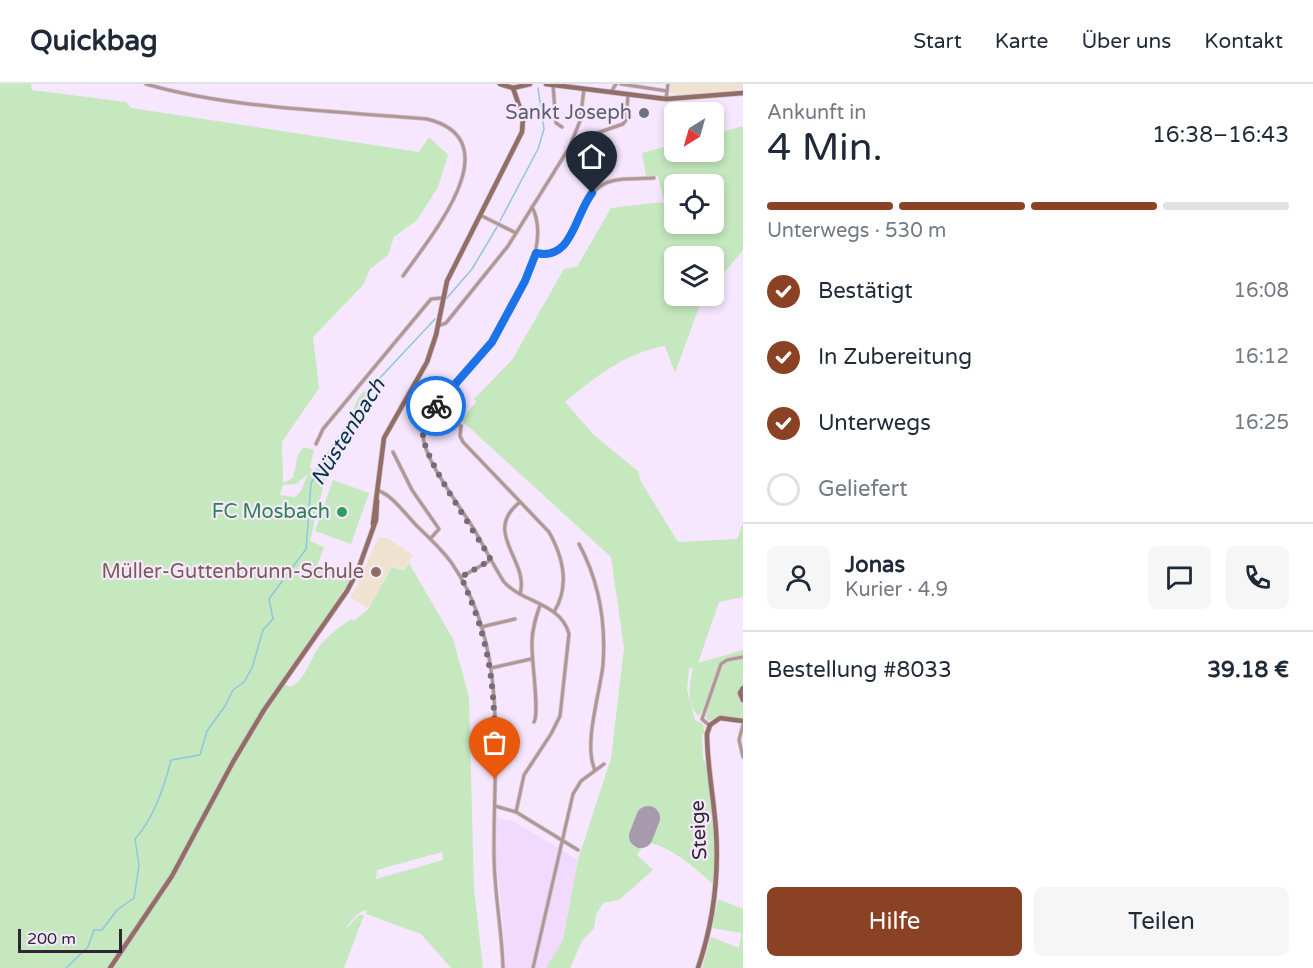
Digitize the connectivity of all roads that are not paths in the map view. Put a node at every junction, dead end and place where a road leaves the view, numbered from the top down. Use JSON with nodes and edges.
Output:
{"nodes":[{"id":1,"x":146,"y":84,"type":"edge"},
{"id":2,"x":500,"y":84,"type":"edge"},
{"id":3,"x":531,"y":84,"type":"edge"},
{"id":4,"x":546,"y":84,"type":"edge"},
{"id":5,"x":616,"y":84,"type":"edge"},
{"id":6,"x":621,"y":84,"type":"edge"},
{"id":7,"x":668,"y":84,"type":"edge"},
{"id":8,"x":553,"y":85,"type":"edge"},
{"id":9,"x":513,"y":88,"type":"junction"},
{"id":10,"x":584,"y":89,"type":"junction"},
{"id":11,"x":667,"y":91,"type":"junction"},
{"id":12,"x":610,"y":93,"type":"junction"},
{"id":13,"x":743,"y":93,"type":"edge"},
{"id":14,"x":628,"y":95,"type":"junction"},
{"id":15,"x":666,"y":99,"type":"junction"},
{"id":16,"x":562,"y":127,"type":"dead end"},
{"id":17,"x":573,"y":139,"type":"junction"},
{"id":18,"x":654,"y":178,"type":"dead end"},
{"id":19,"x":532,"y":207,"type":"junction"},
{"id":20,"x":482,"y":216,"type":"junction"},
{"id":21,"x":516,"y":233,"type":"junction"},
{"id":22,"x":536,"y":253,"type":"junction"},
{"id":23,"x":403,"y":276,"type":"dead end"},
{"id":24,"x":442,"y":298,"type":"junction"},
{"id":25,"x":438,"y":326,"type":"junction"},
{"id":26,"x":461,"y":426,"type":"dead end"},
{"id":27,"x":316,"y":444,"type":"dead end"},
{"id":28,"x":393,"y":452,"type":"dead end"},
{"id":29,"x":379,"y":491,"type":"junction"},
{"id":30,"x":520,"y":502,"type":"junction"},
{"id":31,"x":430,"y":538,"type":"junction"},
{"id":32,"x":579,"y":544,"type":"dead end"},
{"id":33,"x":491,"y":560,"type":"junction"},
{"id":34,"x":461,"y":577,"type":"junction"},
{"id":35,"x":520,"y":594,"type":"junction"},
{"id":36,"x":540,"y":605,"type":"junction"},
{"id":37,"x":554,"y":612,"type":"junction"},
{"id":38,"x":515,"y":619,"type":"dead end"},
{"id":39,"x":481,"y":627,"type":"junction"},
{"id":40,"x":743,"y":657,"type":"edge"},
{"id":41,"x":531,"y":659,"type":"junction"},
{"id":42,"x":491,"y":668,"type":"junction"},
{"id":43,"x":743,"y":688,"type":"edge"},
{"id":44,"x":743,"y":700,"type":"edge"},
{"id":45,"x":534,"y":722,"type":"dead end"},
{"id":46,"x":743,"y":723,"type":"edge"},
{"id":47,"x":710,"y":725,"type":"junction"},
{"id":48,"x":743,"y":757,"type":"edge"},
{"id":49,"x":604,"y":764,"type":"dead end"},
{"id":50,"x":595,"y":770,"type":"junction"},
{"id":51,"x":495,"y":806,"type":"junction"},
{"id":52,"x":516,"y":812,"type":"junction"},
{"id":53,"x":562,"y":840,"type":"junction"},
{"id":54,"x":578,"y":850,"type":"dead end"},
{"id":55,"x":110,"y":968,"type":"edge"},
{"id":56,"x":503,"y":968,"type":"edge"},
{"id":57,"x":533,"y":968,"type":"edge"},
{"id":58,"x":698,"y":968,"type":"edge"}],
"edges":[{"from":1,"to":23,"type":"street"},
{"from":2,"to":9,"type":"main road"},
{"from":3,"to":9,"type":"main road"},
{"from":4,"to":8,"type":"main road"},
{"from":5,"to":12,"type":"street"},
{"from":6,"to":11,"type":"street"},
{"from":7,"to":11,"type":"street"},
{"from":8,"to":10,"type":"main road"},
{"from":8,"to":16,"type":"street"},
{"from":9,"to":20,"type":"main road"},
{"from":10,"to":12,"type":"main road"},
{"from":10,"to":17,"type":"street"},
{"from":11,"to":15,"type":"street"},
{"from":12,"to":14,"type":"main road"},
{"from":13,"to":15,"type":"main road"},
{"from":14,"to":15,"type":"main road"},
{"from":14,"to":17,"type":"street"},
{"from":17,"to":19,"type":"street"},
{"from":18,"to":22,"type":"street"},
{"from":19,"to":21,"type":"street"},
{"from":19,"to":22,"type":"street"},
{"from":20,"to":21,"type":"street"},
{"from":20,"to":24,"type":"main road"},
{"from":21,"to":25,"type":"street"},
{"from":22,"to":33,"type":"street"},
{"from":24,"to":25,"type":"main road"},
{"from":24,"to":27,"type":"street"},
{"from":25,"to":29,"type":"main road"},
{"from":26,"to":30,"type":"street"},
{"from":28,"to":31,"type":"street"},
{"from":29,"to":31,"type":"street"},
{"from":29,"to":55,"type":"main road"},
{"from":30,"to":35,"type":"street"},
{"from":30,"to":37,"type":"street"},
{"from":31,"to":34,"type":"street"},
{"from":32,"to":50,"type":"street"},
{"from":33,"to":34,"type":"street"},
{"from":33,"to":35,"type":"street"},
{"from":34,"to":39,"type":"street"},
{"from":35,"to":36,"type":"street"},
{"from":36,"to":37,"type":"street"},
{"from":36,"to":41,"type":"street"},
{"from":37,"to":52,"type":"street"},
{"from":38,"to":39,"type":"street"},
{"from":39,"to":42,"type":"street"},
{"from":40,"to":47,"type":"street"},
{"from":41,"to":42,"type":"street"},
{"from":41,"to":45,"type":"street"},
{"from":42,"to":51,"type":"street"},
{"from":43,"to":44,"type":"main road"},
{"from":46,"to":47,"type":"main road"},
{"from":46,"to":48,"type":"street"},
{"from":47,"to":58,"type":"main road","name":"Steige"},
{"from":49,"to":50,"type":"street"},
{"from":50,"to":53,"type":"street"},
{"from":51,"to":52,"type":"street"},
{"from":51,"to":56,"type":"street"},
{"from":52,"to":53,"type":"street"},
{"from":53,"to":54,"type":"street"},
{"from":53,"to":57,"type":"street"}]}
